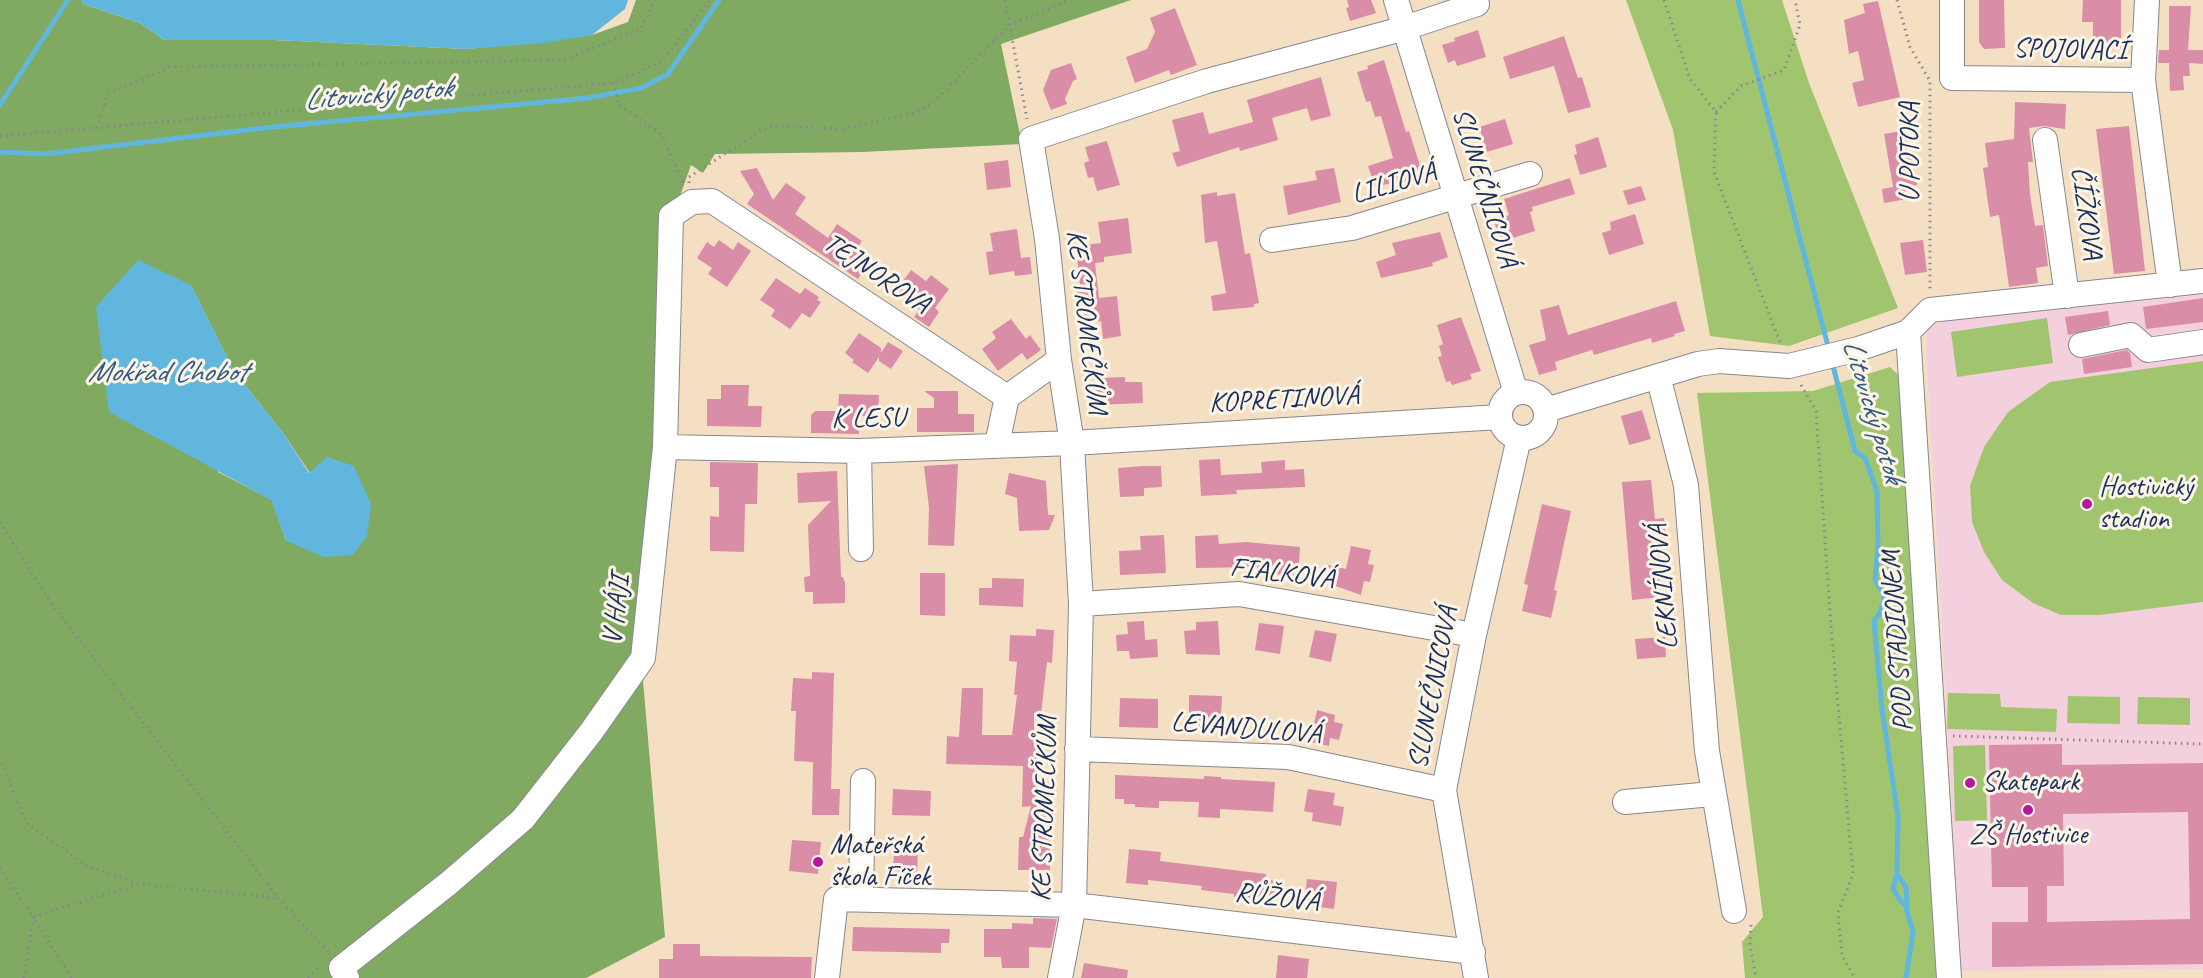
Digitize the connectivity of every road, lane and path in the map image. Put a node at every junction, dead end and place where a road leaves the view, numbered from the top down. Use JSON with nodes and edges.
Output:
{"nodes":[{"id":1,"x":655,"y":0,"type":"edge"},
{"id":2,"x":710,"y":0,"type":"edge"},
{"id":3,"x":1005,"y":0,"type":"edge"},
{"id":4,"x":1069,"y":0,"type":"edge"},
{"id":5,"x":1396,"y":0,"type":"edge"},
{"id":6,"x":1664,"y":0,"type":"edge"},
{"id":7,"x":1795,"y":0,"type":"edge"},
{"id":8,"x":1897,"y":0,"type":"edge"},
{"id":9,"x":1952,"y":0,"type":"edge"},
{"id":10,"x":2147,"y":0,"type":"edge"},
{"id":11,"x":1477,"y":4,"type":"dead end"},
{"id":12,"x":1010,"y":26,"type":"junction"},
{"id":13,"x":1402,"y":29,"type":"junction"},
{"id":14,"x":2143,"y":80,"type":"junction"},
{"id":15,"x":613,"y":83,"type":"junction"},
{"id":16,"x":1716,"y":112,"type":"junction"},
{"id":17,"x":98,"y":128,"type":"junction"},
{"id":18,"x":0,"y":136,"type":"edge"},
{"id":19,"x":1030,"y":139,"type":"junction"},
{"id":20,"x":2045,"y":140,"type":"dead end"},
{"id":21,"x":1530,"y":174,"type":"dead end"},
{"id":22,"x":1456,"y":198,"type":"junction"},
{"id":23,"x":697,"y":199,"type":"junction"},
{"id":24,"x":1272,"y":240,"type":"dead end"},
{"id":25,"x":2203,"y":281,"type":"edge"},
{"id":26,"x":2170,"y":285,"type":"junction"},
{"id":27,"x":2067,"y":296,"type":"junction"},
{"id":28,"x":1930,"y":310,"type":"junction"},
{"id":29,"x":1908,"y":332,"type":"junction"},
{"id":30,"x":2203,"y":342,"type":"edge"},
{"id":31,"x":2081,"y":345,"type":"dead end"},
{"id":32,"x":1059,"y":360,"type":"junction"},
{"id":33,"x":1798,"y":364,"type":"junction"},
{"id":34,"x":1658,"y":376,"type":"junction"},
{"id":35,"x":1516,"y":393,"type":"junction"},
{"id":36,"x":1006,"y":397,"type":"junction"},
{"id":37,"x":1546,"y":410,"type":"junction"},
{"id":38,"x":1500,"y":417,"type":"junction"},
{"id":39,"x":1519,"y":438,"type":"junction"},
{"id":40,"x":1072,"y":443,"type":"junction"},
{"id":41,"x":997,"y":444,"type":"junction"},
{"id":42,"x":665,"y":447,"type":"junction"},
{"id":43,"x":859,"y":451,"type":"junction"},
{"id":44,"x":0,"y":522,"type":"edge"},
{"id":45,"x":861,"y":549,"type":"dead end"},
{"id":46,"x":1081,"y":604,"type":"junction"},
{"id":47,"x":1474,"y":635,"type":"junction"},
{"id":48,"x":1934,"y":735,"type":"junction"},
{"id":49,"x":2203,"y":744,"type":"edge"},
{"id":50,"x":1077,"y":749,"type":"junction"},
{"id":51,"x":0,"y":758,"type":"edge"},
{"id":52,"x":863,"y":781,"type":"dead end"},
{"id":53,"x":1444,"y":790,"type":"junction"},
{"id":54,"x":1712,"y":794,"type":"junction"},
{"id":55,"x":1624,"y":802,"type":"dead end"},
{"id":56,"x":0,"y":868,"type":"edge"},
{"id":57,"x":139,"y":884,"type":"junction"},
{"id":58,"x":278,"y":898,"type":"junction"},
{"id":59,"x":861,"y":899,"type":"junction"},
{"id":60,"x":1074,"y":905,"type":"junction"},
{"id":61,"x":1733,"y":907,"type":"joint"},
{"id":62,"x":33,"y":917,"type":"junction"},
{"id":63,"x":1473,"y":952,"type":"junction"},
{"id":64,"x":344,"y":973,"type":"edge"},
{"id":65,"x":24,"y":978,"type":"edge"},
{"id":66,"x":72,"y":978,"type":"edge"},
{"id":67,"x":827,"y":978,"type":"edge"},
{"id":68,"x":1060,"y":978,"type":"edge"},
{"id":69,"x":1476,"y":978,"type":"edge"},
{"id":70,"x":1756,"y":978,"type":"edge"},
{"id":71,"x":1855,"y":978,"type":"edge"},
{"id":72,"x":1949,"y":978,"type":"edge"}],
"edges":[{"from":1,"to":17,"type":"path"},
{"from":2,"to":15,"type":"path"},
{"from":3,"to":12,"type":"path"},
{"from":4,"to":12,"type":"path"},
{"from":5,"to":13,"type":"street","name":"SLUNEČNICOVÁ"},
{"from":6,"to":16,"type":"path"},
{"from":7,"to":16,"type":"path"},
{"from":8,"to":28,"type":"path","name":"U POTOKA"},
{"from":9,"to":14,"type":"street","name":"SPOJOVACÍ"},
{"from":10,"to":14,"type":"street","name":"SPOJOVACÍ"},
{"from":11,"to":13,"type":"street"},
{"from":12,"to":19,"type":"path"},
{"from":12,"to":23,"type":"path"},
{"from":13,"to":19,"type":"street"},
{"from":13,"to":22,"type":"street","name":"SLUNEČNICOVÁ"},
{"from":14,"to":26,"type":"street"},
{"from":15,"to":17,"type":"path"},
{"from":15,"to":23,"type":"path"},
{"from":16,"to":33,"type":"path"},
{"from":17,"to":18,"type":"path"},
{"from":19,"to":32,"type":"street","name":"KE STROMEČKŮM"},
{"from":20,"to":27,"type":"street","name":"ČÍŽKOVA"},
{"from":21,"to":22,"type":"street","name":"LILIOVÁ"},
{"from":22,"to":24,"type":"street","name":"LILIOVÁ"},
{"from":22,"to":35,"type":"street","name":"SLUNEČNICOVÁ"},
{"from":23,"to":36,"type":"street","name":"TEJNOROVA"},
{"from":23,"to":42,"type":"street","name":"V HÁJI"},
{"from":25,"to":26,"type":"street","name":"ČÍŽKOVA"},
{"from":26,"to":27,"type":"street","name":"ČÍŽKOVA"},
{"from":27,"to":28,"type":"street","name":"ČÍŽKOVA"},
{"from":28,"to":29,"type":"street"},
{"from":29,"to":33,"type":"street"},
{"from":29,"to":48,"type":"street","name":"POD STADIONEM"},
{"from":30,"to":31,"type":"street"},
{"from":32,"to":36,"type":"street"},
{"from":32,"to":40,"type":"street","name":"KE STROMEČKŮM"},
{"from":33,"to":34,"type":"street"},
{"from":33,"to":71,"type":"path"},
{"from":34,"to":37,"type":"street"},
{"from":34,"to":54,"type":"street","name":"LEKNÍNOVÁ"},
{"from":35,"to":37,"type":"street"},
{"from":35,"to":38,"type":"street"},
{"from":36,"to":41,"type":"street"},
{"from":37,"to":39,"type":"street"},
{"from":38,"to":39,"type":"street"},
{"from":38,"to":40,"type":"street","name":"KOPRETINOVÁ"},
{"from":39,"to":47,"type":"street","name":"SLUNEČNICOVÁ"},
{"from":40,"to":41,"type":"street","name":"K LESU"},
{"from":40,"to":46,"type":"street","name":"KE STROMEČKŮM"},
{"from":41,"to":43,"type":"street","name":"K LESU"},
{"from":42,"to":43,"type":"street","name":"K LESU"},
{"from":42,"to":64,"type":"street","name":"V HÁJI"},
{"from":43,"to":45,"type":"street"},
{"from":44,"to":58,"type":"path"},
{"from":46,"to":47,"type":"street","name":"FIALKOVÁ"},
{"from":46,"to":50,"type":"street","name":"KE STROMEČKŮM"},
{"from":47,"to":53,"type":"street","name":"SLUNEČNICOVÁ"},
{"from":48,"to":49,"type":"path"},
{"from":48,"to":72,"type":"street","name":"POD STADIONEM"},
{"from":50,"to":53,"type":"street","name":"LEVANDULOVÁ"},
{"from":50,"to":60,"type":"street","name":"KE STROMEČKŮM"},
{"from":51,"to":57,"type":"path"},
{"from":52,"to":59,"type":"street"},
{"from":53,"to":63,"type":"street","name":"SLUNEČNICOVÁ"},
{"from":54,"to":55,"type":"street"},
{"from":54,"to":61,"type":"street","name":"LEKNÍNOVÁ"},
{"from":56,"to":62,"type":"path"},
{"from":57,"to":58,"type":"path"},
{"from":57,"to":62,"type":"path"},
{"from":58,"to":64,"type":"path"},
{"from":59,"to":60,"type":"street","name":"RŮŽOVÁ"},
{"from":59,"to":67,"type":"street","name":"RŮŽOVÁ"},
{"from":60,"to":63,"type":"street","name":"RŮŽOVÁ"},
{"from":60,"to":68,"type":"street","name":"KE STROMEČKŮM"},
{"from":61,"to":70,"type":"path"},
{"from":62,"to":65,"type":"path"},
{"from":62,"to":66,"type":"path"},
{"from":63,"to":69,"type":"street","name":"SLUNEČNICOVÁ"}]}
